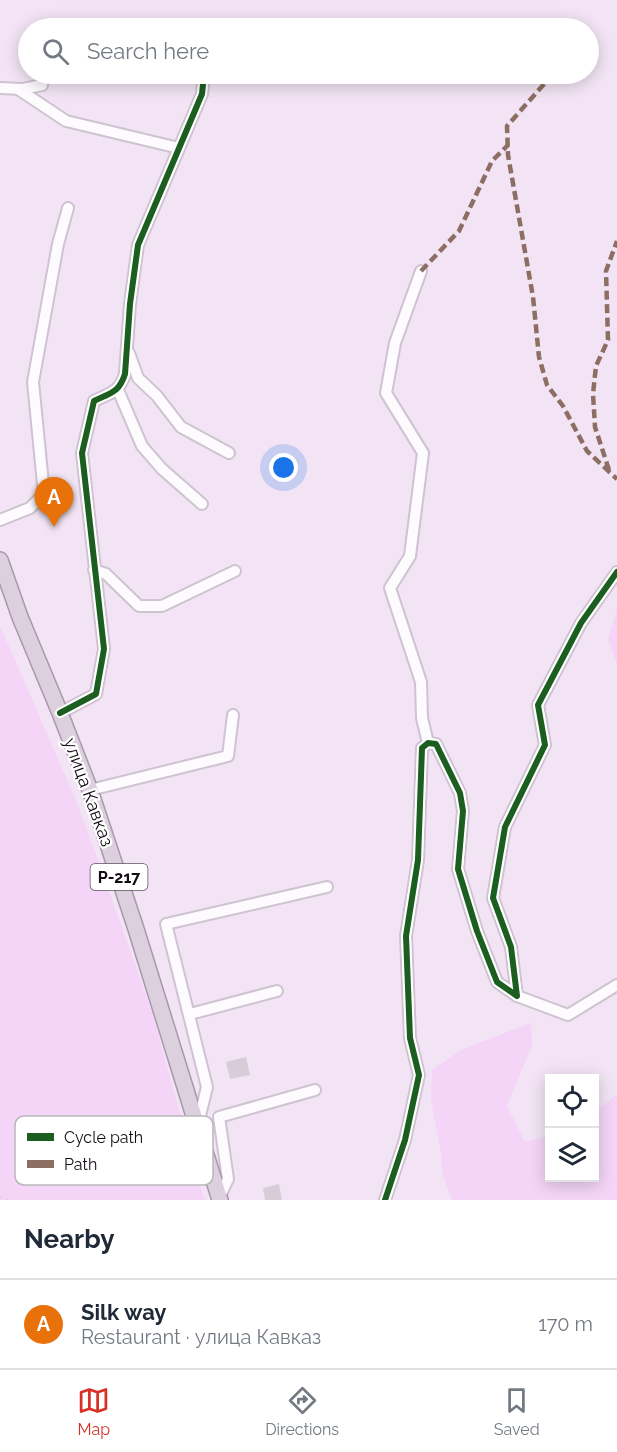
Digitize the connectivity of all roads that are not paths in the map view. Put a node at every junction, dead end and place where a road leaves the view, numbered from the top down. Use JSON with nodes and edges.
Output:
{"nodes":[{"id":1,"x":42,"y":84,"type":"edge"},
{"id":2,"x":203,"y":84,"type":"edge"},
{"id":3,"x":0,"y":88,"type":"edge"},
{"id":4,"x":18,"y":89,"type":"junction"},
{"id":5,"x":179,"y":148,"type":"junction"},
{"id":6,"x":68,"y":208,"type":"dead end"},
{"id":7,"x":421,"y":271,"type":"dead end"},
{"id":8,"x":127,"y":347,"type":"junction"},
{"id":9,"x":118,"y":390,"type":"junction"},
{"id":10,"x":229,"y":453,"type":"dead end"},
{"id":11,"x":202,"y":504,"type":"dead end"},
{"id":12,"x":0,"y":520,"type":"edge"},
{"id":13,"x":0,"y":560,"type":"edge"},
{"id":14,"x":94,"y":570,"type":"junction"},
{"id":15,"x":235,"y":571,"type":"dead end"},
{"id":16,"x":617,"y":572,"type":"edge"},
{"id":17,"x":60,"y":713,"type":"junction"},
{"id":18,"x":233,"y":715,"type":"dead end"},
{"id":19,"x":428,"y":742,"type":"junction"},
{"id":20,"x":90,"y":790,"type":"junction"},
{"id":21,"x":327,"y":887,"type":"dead end"},
{"id":22,"x":617,"y":985,"type":"edge"},
{"id":23,"x":277,"y":991,"type":"dead end"},
{"id":24,"x":516,"y":996,"type":"junction"},
{"id":25,"x":190,"y":1014,"type":"junction"},
{"id":26,"x":315,"y":1090,"type":"dead end"},
{"id":27,"x":195,"y":1116,"type":"edge"},
{"id":28,"x":200,"y":1116,"type":"edge"},
{"id":29,"x":213,"y":1175,"type":"edge"},
{"id":30,"x":220,"y":1199,"type":"edge"},
{"id":31,"x":385,"y":1200,"type":"edge"}],
"edges":[{"from":1,"to":4,"type":"street"},
{"from":2,"to":5,"type":"street"},
{"from":3,"to":4,"type":"street"},
{"from":4,"to":5,"type":"street"},
{"from":5,"to":8,"type":"street"},
{"from":6,"to":12,"type":"street"},
{"from":7,"to":19,"type":"street"},
{"from":8,"to":9,"type":"street"},
{"from":8,"to":10,"type":"street"},
{"from":9,"to":11,"type":"street"},
{"from":9,"to":14,"type":"street"},
{"from":13,"to":17,"type":"highway","name":"улица Кавказ","number":"Р-217"},
{"from":14,"to":15,"type":"street"},
{"from":14,"to":17,"type":"street"},
{"from":16,"to":24,"type":"street"},
{"from":17,"to":20,"type":"highway","name":"улица Кавказ","number":"Р-217"},
{"from":18,"to":20,"type":"street"},
{"from":19,"to":24,"type":"street"},
{"from":19,"to":31,"type":"street"},
{"from":20,"to":27,"type":"highway","name":"улица Кавказ","number":"Р-217"},
{"from":21,"to":25,"type":"street"},
{"from":22,"to":24,"type":"street"},
{"from":23,"to":25,"type":"street"},
{"from":25,"to":28,"type":"street"},
{"from":26,"to":30,"type":"street"},
{"from":29,"to":30,"type":"highway","name":"улица Кавказ","number":"Р-217"}]}
